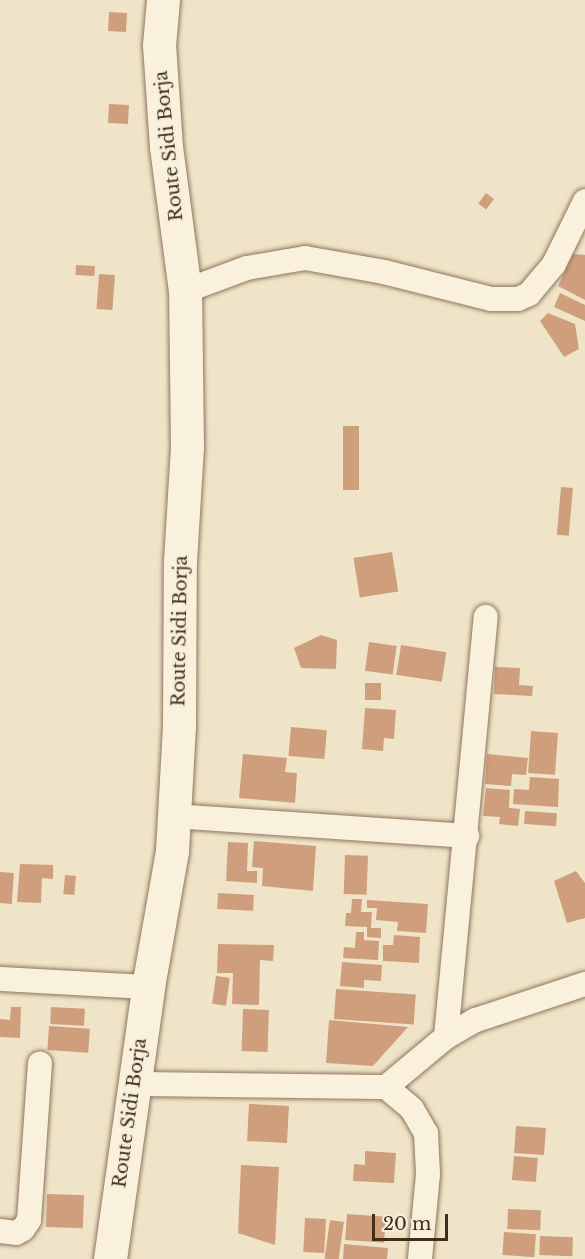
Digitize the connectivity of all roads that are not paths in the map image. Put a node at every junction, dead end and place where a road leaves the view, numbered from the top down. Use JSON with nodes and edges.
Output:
{"nodes":[{"id":1,"x":163,"y":0,"type":"edge"},
{"id":2,"x":585,"y":201,"type":"edge"},
{"id":3,"x":185,"y":291,"type":"junction"},
{"id":4,"x":486,"y":617,"type":"dead end"},
{"id":5,"x":174,"y":816,"type":"junction"},
{"id":6,"x":467,"y":836,"type":"junction"},
{"id":7,"x":0,"y":979,"type":"edge"},
{"id":8,"x":585,"y":984,"type":"edge"},
{"id":9,"x":148,"y":987,"type":"junction"},
{"id":10,"x":446,"y":1037,"type":"junction"},
{"id":11,"x":40,"y":1063,"type":"dead end"},
{"id":12,"x":134,"y":1084,"type":"junction"},
{"id":13,"x":386,"y":1087,"type":"junction"},
{"id":14,"x":0,"y":1231,"type":"edge"},
{"id":15,"x":110,"y":1259,"type":"edge"},
{"id":16,"x":420,"y":1259,"type":"edge"}],
"edges":[{"from":1,"to":3,"type":"street","name":"Route Sidi Borja"},
{"from":2,"to":3,"type":"street"},
{"from":3,"to":5,"type":"street","name":"Route Sidi Borja"},
{"from":4,"to":6,"type":"street"},
{"from":5,"to":6,"type":"street"},
{"from":5,"to":9,"type":"street","name":"Route Sidi Borja"},
{"from":6,"to":10,"type":"street"},
{"from":7,"to":9,"type":"street"},
{"from":8,"to":10,"type":"street"},
{"from":9,"to":12,"type":"street","name":"Route Sidi Borja"},
{"from":10,"to":13,"type":"street"},
{"from":11,"to":14,"type":"street"},
{"from":12,"to":13,"type":"street"},
{"from":12,"to":15,"type":"street","name":"Route Sidi Borja"},
{"from":13,"to":16,"type":"street"}]}
